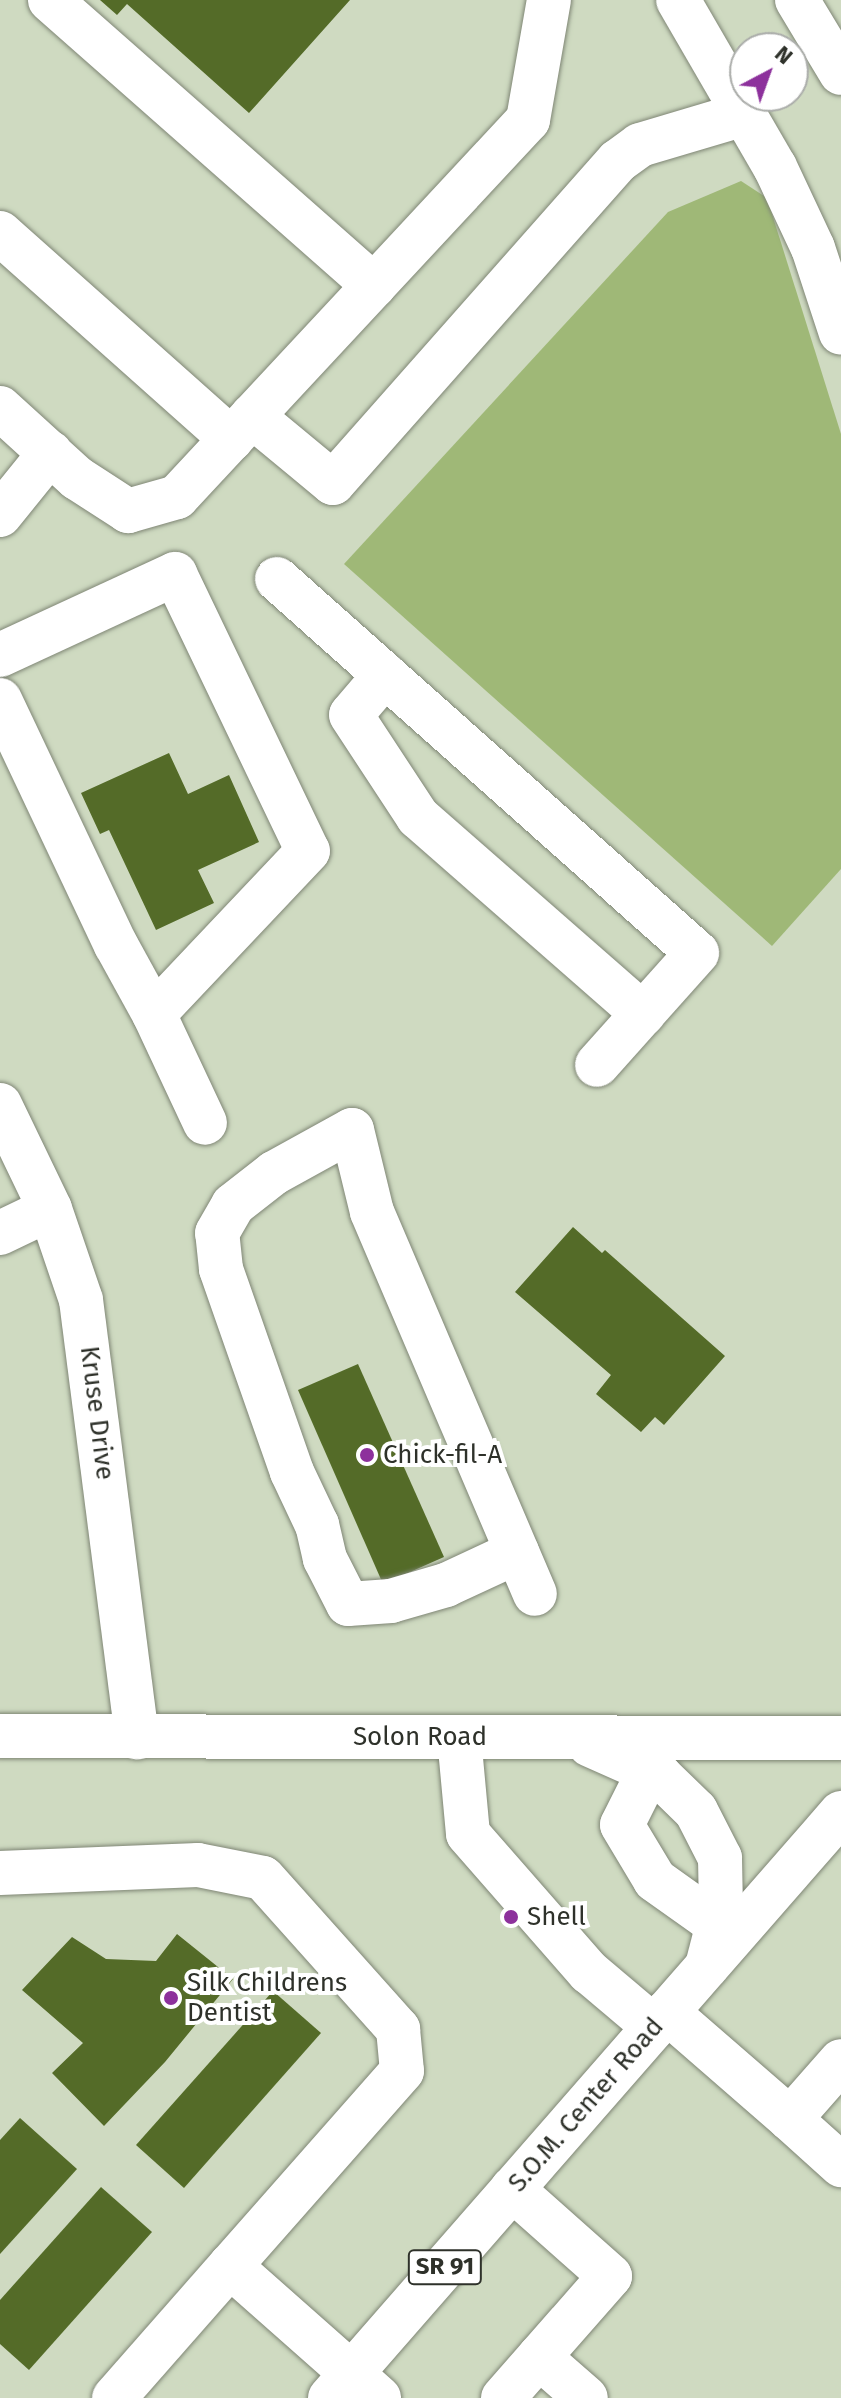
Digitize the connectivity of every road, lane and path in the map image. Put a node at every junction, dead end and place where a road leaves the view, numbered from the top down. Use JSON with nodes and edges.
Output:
{"nodes":[{"id":1,"x":50,"y":0,"type":"edge"},
{"id":2,"x":549,"y":0,"type":"edge"},
{"id":3,"x":678,"y":0,"type":"edge"},
{"id":4,"x":797,"y":0,"type":"edge"},
{"id":5,"x":841,"y":73,"type":"edge"},
{"id":6,"x":744,"y":114,"type":"junction"},
{"id":7,"x":0,"y":233,"type":"edge"},
{"id":8,"x":374,"y":286,"type":"junction"},
{"id":9,"x":841,"y":333,"type":"edge"},
{"id":10,"x":0,"y":408,"type":"edge"},
{"id":11,"x":241,"y":428,"type":"junction"},
{"id":12,"x":50,"y":453,"type":"junction"},
{"id":13,"x":0,"y":515,"type":"edge"},
{"id":14,"x":277,"y":579,"type":"dead end"},
{"id":15,"x":0,"y":655,"type":"edge"},
{"id":16,"x":385,"y":675,"type":"junction"},
{"id":17,"x":0,"y":700,"type":"edge"},
{"id":18,"x":154,"y":1014,"type":"junction"},
{"id":19,"x":643,"y":1014,"type":"junction"},
{"id":20,"x":597,"y":1065,"type":"dead end"},
{"id":21,"x":0,"y":1105,"type":"edge"},
{"id":22,"x":205,"y":1123,"type":"dead end"},
{"id":23,"x":50,"y":1209,"type":"junction"},
{"id":24,"x":0,"y":1233,"type":"edge"},
{"id":25,"x":517,"y":1552,"type":"junction"},
{"id":26,"x":535,"y":1594,"type":"dead end"},
{"id":27,"x":0,"y":1736,"type":"edge"},
{"id":28,"x":137,"y":1737,"type":"junction"},
{"id":29,"x":459,"y":1737,"type":"junction"},
{"id":30,"x":573,"y":1737,"type":"junction"},
{"id":31,"x":841,"y":1738,"type":"edge"},
{"id":32,"x":649,"y":1771,"type":"junction"},
{"id":33,"x":841,"y":1813,"type":"edge"},
{"id":34,"x":0,"y":1873,"type":"edge"},
{"id":35,"x":712,"y":1946,"type":"junction"},
{"id":36,"x":661,"y":2020,"type":"junction"},
{"id":37,"x":841,"y":2061,"type":"edge"},
{"id":38,"x":790,"y":2119,"type":"junction"},
{"id":39,"x":841,"y":2165,"type":"edge"},
{"id":40,"x":512,"y":2189,"type":"junction"},
{"id":41,"x":230,"y":2266,"type":"junction"},
{"id":42,"x":539,"y":2357,"type":"junction"},
{"id":43,"x":354,"y":2389,"type":"edge"},
{"id":44,"x":114,"y":2398,"type":"edge"},
{"id":45,"x":503,"y":2398,"type":"edge"},
{"id":46,"x":586,"y":2398,"type":"edge"}],
"edges":[{"from":1,"to":8,"type":"street"},
{"from":2,"to":8,"type":"street"},
{"from":3,"to":6,"type":"street"},
{"from":4,"to":5,"type":"street"},
{"from":6,"to":9,"type":"street"},
{"from":6,"to":11,"type":"street"},
{"from":7,"to":11,"type":"street"},
{"from":8,"to":11,"type":"street"},
{"from":10,"to":12,"type":"street"},
{"from":11,"to":12,"type":"street"},
{"from":12,"to":13,"type":"street"},
{"from":14,"to":16,"type":"street"},
{"from":15,"to":18,"type":"street"},
{"from":16,"to":19,"type":"street"},
{"from":16,"to":19,"type":"street"},
{"from":17,"to":18,"type":"street"},
{"from":18,"to":22,"type":"street"},
{"from":19,"to":20,"type":"street"},
{"from":21,"to":23,"type":"street","name":"Kruse Drive"},
{"from":23,"to":24,"type":"street"},
{"from":23,"to":28,"type":"street","name":"Kruse Drive"},
{"from":25,"to":25,"type":"street"},
{"from":25,"to":26,"type":"street"},
{"from":27,"to":28,"type":"street","name":"Solon Road"},
{"from":28,"to":29,"type":"street","name":"Solon Road"},
{"from":29,"to":30,"type":"street","name":"Solon Road"},
{"from":29,"to":36,"type":"street"},
{"from":30,"to":31,"type":"street","name":"Solon Road"},
{"from":30,"to":32,"type":"street"},
{"from":32,"to":35,"type":"street"},
{"from":32,"to":35,"type":"street"},
{"from":33,"to":35,"type":"street","name":"S.O.M. Center Road","number":"SR 91"},
{"from":34,"to":41,"type":"street"},
{"from":35,"to":36,"type":"street","name":"S.O.M. Center Road","number":"SR 91"},
{"from":36,"to":38,"type":"street"},
{"from":36,"to":40,"type":"street","name":"S.O.M. Center Road","number":"SR 91"},
{"from":37,"to":38,"type":"street"},
{"from":38,"to":39,"type":"street"},
{"from":40,"to":42,"type":"street"},
{"from":40,"to":43,"type":"street","name":"S.O.M. Center Road","number":"SR 91"},
{"from":41,"to":43,"type":"street"},
{"from":41,"to":44,"type":"street"},
{"from":42,"to":45,"type":"street"},
{"from":42,"to":46,"type":"street"}]}
